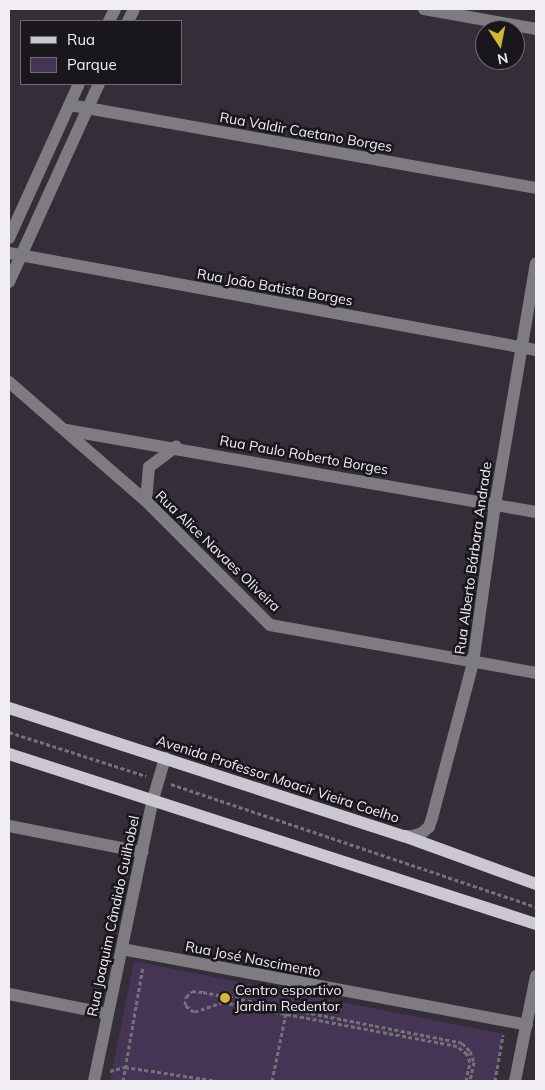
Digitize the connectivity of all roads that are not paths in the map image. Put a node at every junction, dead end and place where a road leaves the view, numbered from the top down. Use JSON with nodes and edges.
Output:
{"nodes":[{"id":1,"x":424,"y":9,"type":"edge"},
{"id":2,"x":536,"y":29,"type":"edge"},
{"id":3,"x":80,"y":85,"type":"edge"},
{"id":4,"x":99,"y":85,"type":"edge"},
{"id":5,"x":70,"y":104,"type":"junction"},
{"id":6,"x":88,"y":108,"type":"junction"},
{"id":7,"x":44,"y":160,"type":"junction"},
{"id":8,"x":62,"y":166,"type":"junction"},
{"id":9,"x":536,"y":188,"type":"edge"},
{"id":10,"x":9,"y":238,"type":"edge"},
{"id":11,"x":9,"y":253,"type":"edge"},
{"id":12,"x":22,"y":256,"type":"junction"},
{"id":13,"x":536,"y":263,"type":"edge"},
{"id":14,"x":9,"y":282,"type":"edge"},
{"id":15,"x":522,"y":348,"type":"junction"},
{"id":16,"x":536,"y":350,"type":"edge"},
{"id":17,"x":9,"y":382,"type":"edge"},
{"id":18,"x":66,"y":430,"type":"junction"},
{"id":19,"x":176,"y":448,"type":"junction"},
{"id":20,"x":146,"y":501,"type":"junction"},
{"id":21,"x":495,"y":505,"type":"junction"},
{"id":22,"x":536,"y":512,"type":"edge"},
{"id":23,"x":473,"y":663,"type":"junction"},
{"id":24,"x":536,"y":673,"type":"edge"},
{"id":25,"x":9,"y":708,"type":"edge"},
{"id":26,"x":9,"y":754,"type":"edge"},
{"id":27,"x":165,"y":758,"type":"junction"},
{"id":28,"x":153,"y":800,"type":"junction"},
{"id":29,"x":9,"y":826,"type":"edge"},
{"id":30,"x":404,"y":836,"type":"junction"},
{"id":31,"x":142,"y":852,"type":"junction"},
{"id":32,"x":536,"y":884,"type":"edge"},
{"id":33,"x":536,"y":924,"type":"edge"},
{"id":34,"x":122,"y":949,"type":"junction"},
{"id":35,"x":536,"y":976,"type":"edge"},
{"id":36,"x":9,"y":994,"type":"edge"},
{"id":37,"x":108,"y":1014,"type":"junction"},
{"id":38,"x":527,"y":1025,"type":"junction"},
{"id":39,"x":95,"y":1078,"type":"edge"},
{"id":40,"x":515,"y":1081,"type":"edge"}],
"edges":[{"from":1,"to":2,"type":"street"},
{"from":3,"to":5,"type":"street"},
{"from":4,"to":6,"type":"street"},
{"from":5,"to":6,"type":"street","name":"Rua Valdir Caetano Borges"},
{"from":5,"to":7,"type":"street"},
{"from":6,"to":8,"type":"street"},
{"from":6,"to":9,"type":"street","name":"Rua Valdir Caetano Borges"},
{"from":7,"to":8,"type":"street"},
{"from":7,"to":10,"type":"street"},
{"from":8,"to":12,"type":"street"},
{"from":11,"to":12,"type":"street","name":"Rua João Batista Borges"},
{"from":12,"to":14,"type":"street"},
{"from":12,"to":15,"type":"street","name":"Rua João Batista Borges"},
{"from":13,"to":15,"type":"street","name":"Rua Alberto Bárbara Andrade"},
{"from":15,"to":16,"type":"street","name":"Rua João Batista Borges"},
{"from":15,"to":21,"type":"street","name":"Rua Alberto Bárbara Andrade"},
{"from":17,"to":18,"type":"street","name":"Rua Alice Navaes Oliveira"},
{"from":18,"to":19,"type":"street","name":"Rua Paulo Roberto Borges"},
{"from":18,"to":20,"type":"street","name":"Rua Alice Navaes Oliveira"},
{"from":19,"to":20,"type":"street"},
{"from":19,"to":21,"type":"street","name":"Rua Paulo Roberto Borges"},
{"from":20,"to":23,"type":"street","name":"Rua Alice Navaes Oliveira"},
{"from":21,"to":22,"type":"street","name":"Rua Paulo Roberto Borges"},
{"from":21,"to":23,"type":"street","name":"Rua Alberto Bárbara Andrade"},
{"from":23,"to":24,"type":"street","name":"Rua Alice Navaes Oliveira"},
{"from":23,"to":30,"type":"street","name":"Rua Alberto Bárbara Andrade"},
{"from":25,"to":27,"type":"main road","name":"Avenida Professor Moacir Vieira Coelho"},
{"from":26,"to":28,"type":"main road"},
{"from":27,"to":28,"type":"street","name":"Rua Joaquim Cândido Guilhobel"},
{"from":27,"to":30,"type":"main road","name":"Avenida Professor Moacir Vieira Coelho"},
{"from":28,"to":31,"type":"street","name":"Rua Joaquim Cândido Guilhobel"},
{"from":28,"to":33,"type":"main road"},
{"from":29,"to":31,"type":"street"},
{"from":30,"to":32,"type":"main road","name":"Avenida Professor Moacir Vieira Coelho"},
{"from":31,"to":34,"type":"street","name":"Rua Joaquim Cândido Guilhobel"},
{"from":34,"to":37,"type":"street","name":"Rua Joaquim Cândido Guilhobel"},
{"from":34,"to":38,"type":"street","name":"Rua José Nascimento"},
{"from":35,"to":38,"type":"street"},
{"from":36,"to":37,"type":"street"},
{"from":37,"to":39,"type":"street","name":"Rua Joaquim Cândido Guilhobel"},
{"from":38,"to":40,"type":"street"}]}
